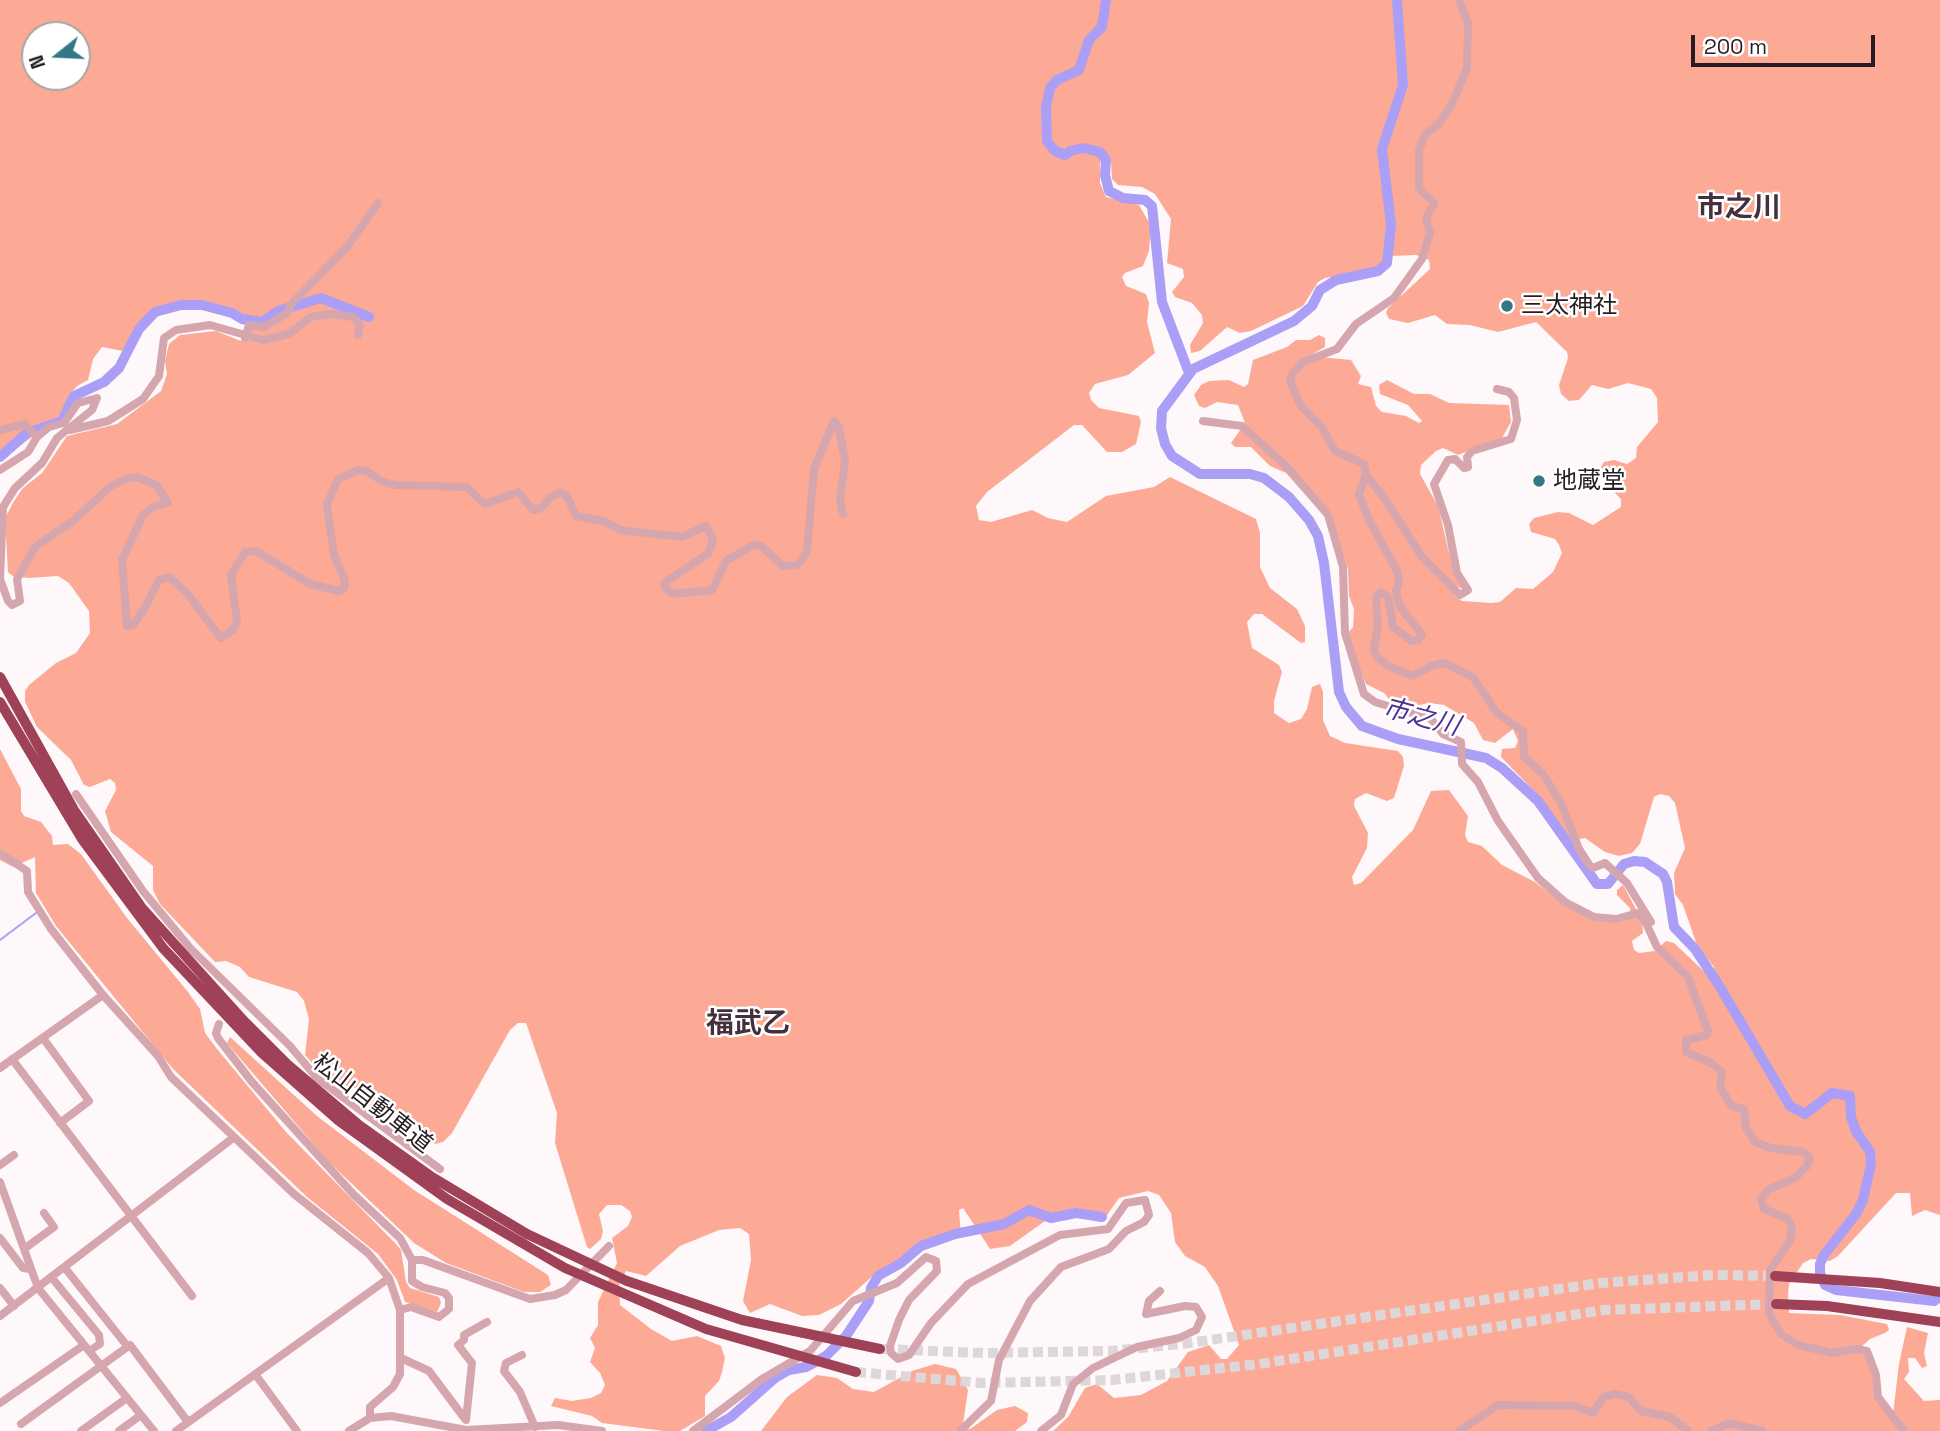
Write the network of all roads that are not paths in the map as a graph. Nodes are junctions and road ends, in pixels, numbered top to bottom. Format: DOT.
graph roads {
  1 [pos="1459,0"];
  2 [pos="378,203"];
  3 [pos="358,335"];
  4 [pos="245,338"];
  5 [pos="1497,389"];
  6 [pos="1203,421"];
  7 [pos="70,429"];
  8 [pos="0,430"];
  9 [pos="37,436"];
  10 [pos="0,470"];
  11 [pos="1366,475"];
  12 [pos="842,514"];
  13 [pos="0,677"];
  14 [pos="0,702"];
  15 [pos="76,794"];
  16 [pos="0,853"];
  17 [pos="1664,954"];
  18 [pos="103,995"];
  19 [pos="219,1024"];
  20 [pos="43,1038"];
  21 [pos="12,1059"];
  22 [pos="0,1067"];
  23 [pos="61,1123"];
  24 [pos="233,1138"];
  25 [pos="14,1155"];
  26 [pos="0,1165"];
  27 [pos="440,1168"];
  28 [pos="0,1182"];
  29 [pos="44,1213"];
  30 [pos="132,1217"];
  31 [pos="0,1238"];
  32 [pos="609,1246"];
  33 [pos="24,1249"];
  34 [pos="412,1259"];
  35 [pos="65,1268"];
  36 [pos="30,1269"];
  37 [pos="1779,1276"];
  38 [pos="52,1278"];
  39 [pos="389,1278"];
  40 [pos="0,1288"];
  41 [pos="38,1288"];
  42 [pos="1160,1291"];
  43 [pos="1940,1292"];
  44 [pos="192,1296"];
  45 [pos="1779,1304"];
  46 [pos="14,1306"];
  47 [pos="400,1310"];
  48 [pos="0,1317"];
  49 [pos="487,1322"];
  50 [pos="1940,1322"];
  51 [pos="128,1346"];
  52 [pos="87,1348"];
  53 [pos="875,1348"];
  54 [pos="522,1355"];
  55 [pos="401,1358"];
  56 [pos="102,1367"];
  57 [pos="852,1372"];
  58 [pos="255,1374"];
  59 [pos="127,1398"];
  60 [pos="0,1403"];
  61 [pos="141,1415"];
  62 [pos="370,1418"];
  63 [pos="466,1420"];
  64 [pos="188,1422"];
  65 [pos="24,1428"];
  66 [pos="537,1428"];
  67 [pos="471,1430"];
  68 [pos="81,1431"];
  69 [pos="119,1431"];
  70 [pos="154,1431"];
  71 [pos="176,1431"];
  72 [pos="297,1431"];
  73 [pos="349,1431"];
  74 [pos="602,1431"];
  75 [pos="693,1431"];
  76 [pos="960,1431"];
  77 [pos="1041,1431"];
  78 [pos="1459,1431"];
  79 [pos="1688,1431"];
  80 [pos="1711,1431"];
  81 [pos="1762,1431"];
  82 [pos="1904,1431"];
  1 -- 11 [label="street"];
  2 -- 4 [label="street"];
  3 -- 4 [label="street"];
  4 -- 7 [label="street"];
  5 -- 11 [label="street"];
  6 -- 17 [label="street"];
  7 -- 9 [label="street"];
  7 -- 12 [label="street"];
  8 -- 9 [label="street"];
  9 -- 10 [label="street"];
  11 -- 17 [label="street"];
  13 -- 53 [label="highway, 松山自動車道"];
  14 -- 57 [label="highway, 松山自動車道"];
  15 -- 27 [label="street"];
  16 -- 18 [label="street"];
  17 -- 82 [label="street"];
  18 -- 20 [label="street"];
  18 -- 24 [label="street"];
  19 -- 34 [label="street"];
  20 -- 21 [label="street"];
  20 -- 23 [label="street"];
  21 -- 22 [label="street"];
  21 -- 23 [label="street"];
  23 -- 30 [label="street"];
  24 -- 30 [label="street"];
  24 -- 39 [label="street"];
  25 -- 26 [label="street"];
  28 -- 33 [label="street"];
  29 -- 33 [label="street"];
  30 -- 35 [label="street"];
  30 -- 44 [label="street"];
  31 -- 36 [label="street"];
  32 -- 34 [label="street"];
  33 -- 36 [label="street"];
  34 -- 47 [label="street"];
  35 -- 38 [label="street"];
  35 -- 51 [label="street"];
  36 -- 41 [label="street"];
  37 -- 43 [label="highway"];
  38 -- 41 [label="street"];
  38 -- 52 [label="street"];
  39 -- 47 [label="street"];
  39 -- 58 [label="street"];
  40 -- 46 [label="street"];
  41 -- 46 [label="street"];
  41 -- 52 [label="street"];
  42 -- 77 [label="street"];
  45 -- 50 [label="highway"];
  46 -- 48 [label="street"];
  47 -- 55 [label="street"];
  49 -- 63 [label="street"];
  51 -- 56 [label="street"];
  51 -- 64 [label="street"];
  52 -- 56 [label="street"];
  52 -- 60 [label="street"];
  54 -- 66 [label="street"];
  55 -- 62 [label="street"];
  55 -- 63 [label="street"];
  56 -- 59 [label="street"];
  56 -- 65 [label="street"];
  58 -- 64 [label="street"];
  58 -- 72 [label="street"];
  59 -- 61 [label="street"];
  59 -- 68 [label="street"];
  61 -- 69 [label="street"];
  61 -- 70 [label="street"];
  62 -- 67 [label="street"];
  62 -- 73 [label="street"];
  63 -- 67 [label="street"];
  64 -- 71 [label="street"];
  66 -- 67 [label="street"];
  66 -- 74 [label="street"];
  75 -- 76 [label="street"];
  78 -- 79 [label="street"];
  80 -- 81 [label="street"];
}
